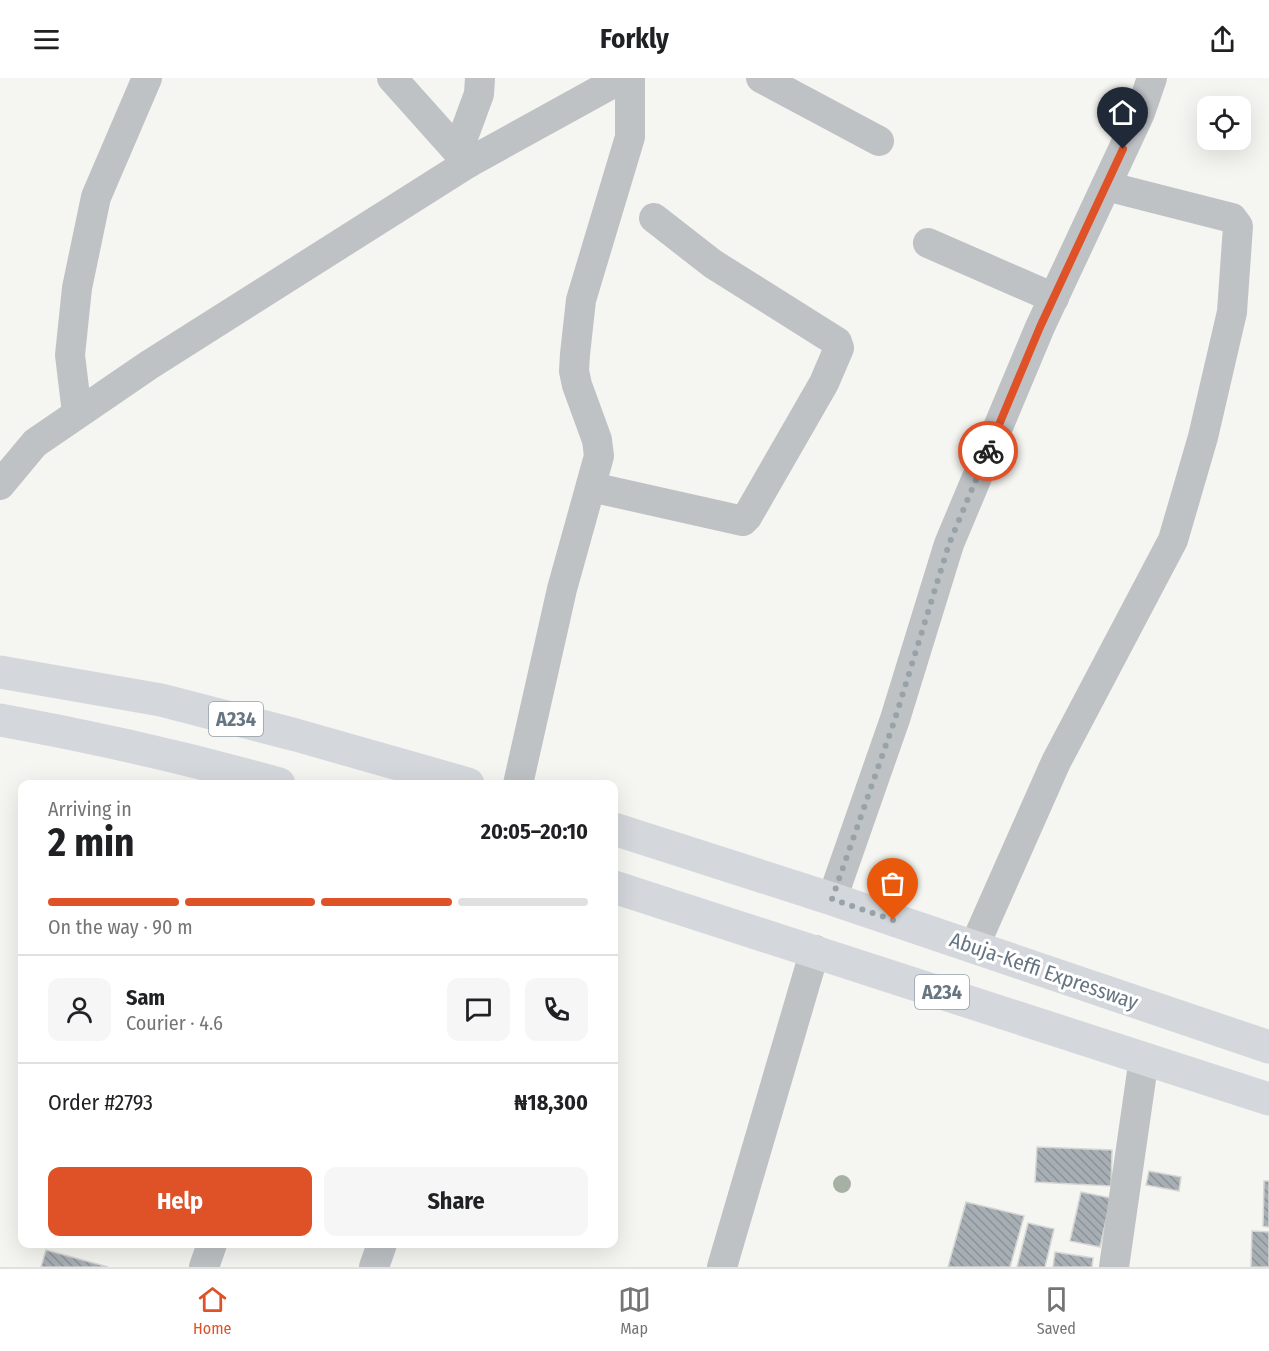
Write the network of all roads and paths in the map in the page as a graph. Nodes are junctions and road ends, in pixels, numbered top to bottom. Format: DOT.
graph roads {
  1 [pos="147,78"];
  2 [pos="392,78"];
  3 [pos="480,78"];
  4 [pos="622,78"];
  5 [pos="630,78"];
  6 [pos="761,78"];
  7 [pos="1152,78"];
  8 [pos="879,141"];
  9 [pos="463,157"];
  10 [pos="1106,186"];
  11 [pos="654,218"];
  12 [pos="928,243"];
  13 [pos="1054,298"];
  14 [pos="77,413"];
  15 [pos="0,485"];
  16 [pos="591,487"];
  17 [pos="0,672"];
  18 [pos="0,720"];
  19 [pos="265,780"];
  20 [pos="454,780"];
  21 [pos="519,780"];
  22 [pos="618,830"];
  23 [pos="618,888"];
  24 [pos="832,899"];
  25 [pos="974,947"];
  26 [pos="815,950"];
  27 [pos="1269,1047"];
  28 [pos="1144,1058"];
  29 [pos="1269,1099"];
  30 [pos="211,1248"];
  31 [pos="381,1248"];
  32 [pos="204,1267"];
  33 [pos="374,1267"];
  34 [pos="722,1267"];
  35 [pos="1114,1267"];
  1 -- 14 [label="street"];
  2 -- 9 [label="street"];
  3 -- 9 [label="street"];
  4 -- 9 [label="street"];
  5 -- 16 [label="street"];
  6 -- 8 [label="street"];
  7 -- 10 [label="street"];
  9 -- 14 [label="street"];
  10 -- 13 [label="street"];
  10 -- 25 [label="street"];
  11 -- 16 [label="street"];
  12 -- 13 [label="street"];
  13 -- 24 [label="street"];
  14 -- 15 [label="street"];
  16 -- 21 [label="street"];
  17 -- 20 [label="highway, A234"];
  18 -- 19 [label="highway, A234"];
  22 -- 24 [label="highway, Abuja-Keffi Expressway / A234"];
  23 -- 26 [label="highway, A234"];
  24 -- 25 [label="highway, Abuja-Keffi Expressway / A234"];
  25 -- 27 [label="highway, Abuja-Keffi Expressway / A234"];
  26 -- 28 [label="highway, A234"];
  26 -- 34 [label="street"];
  28 -- 29 [label="highway, A234"];
  28 -- 35 [label="street"];
  30 -- 32 [label="street"];
  31 -- 33 [label="street"];
}
